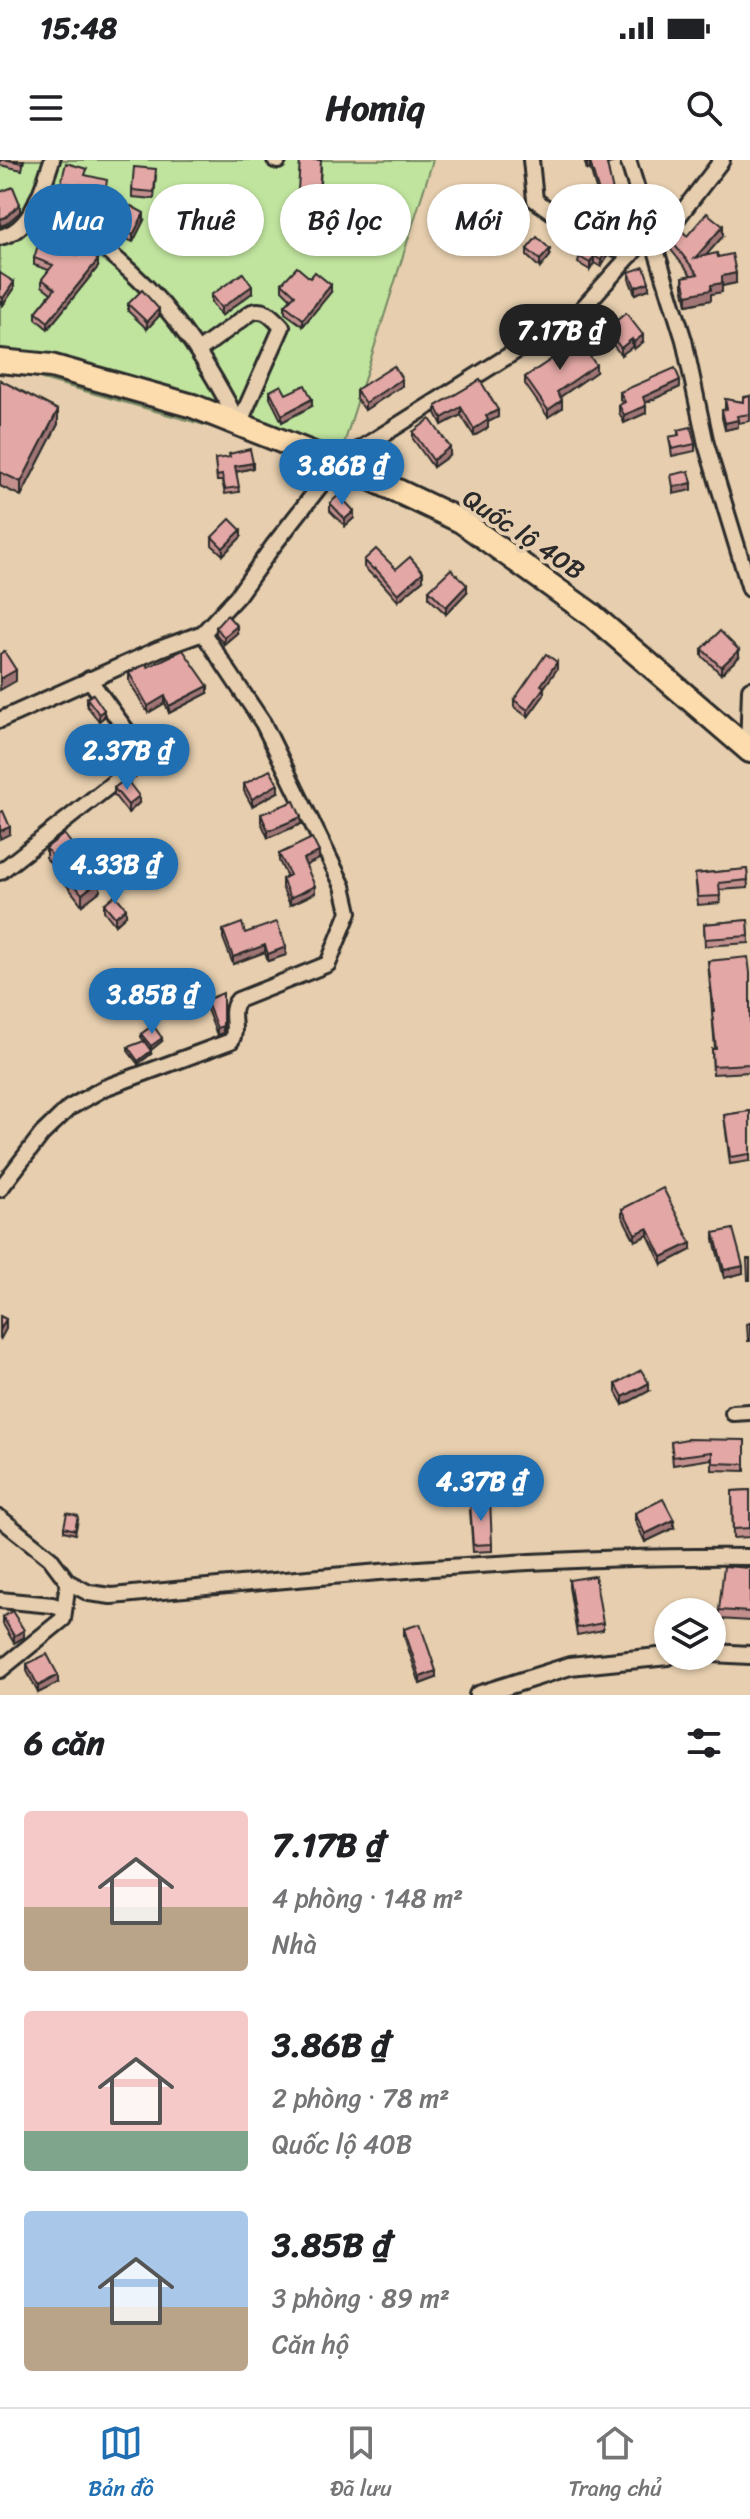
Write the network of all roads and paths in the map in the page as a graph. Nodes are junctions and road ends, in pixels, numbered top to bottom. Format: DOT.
graph roads {
  1 [pos="52,160"];
  2 [pos="531,160"];
  3 [pos="628,160"];
  4 [pos="722,160"];
  5 [pos="43,184"];
  6 [pos="636,184"];
  7 [pos="685,202"];
  8 [pos="546,208"];
  9 [pos="24,221"];
  10 [pos="0,237"];
  11 [pos="113,256"];
  12 [pos="630,256"];
  13 [pos="659,256"];
  14 [pos="198,351"];
  15 [pos="0,361"];
  16 [pos="239,424"];
  17 [pos="338,463"];
  18 [pos="750,589"];
  19 [pos="203,633"];
  20 [pos="89,679"];
  21 [pos="750,689"];
  22 [pos="0,720"];
  23 [pos="749,750"];
  24 [pos="0,872"];
  25 [pos="0,1189"];
  26 [pos="750,1412"];
  27 [pos="733,1413"];
  28 [pos="0,1518"];
  29 [pos="750,1557"];
  30 [pos="68,1582"];
  31 [pos="0,1600"];
  32 [pos="64,1609"];
  33 [pos="726,1654"];
  34 [pos="750,1655"];
  35 [pos="654,1657"];
  36 [pos="0,1670"];
  37 [pos="478,1695"];
  1 -- 5 [label="street"];
  2 -- 8 [label="street"];
  3 -- 6 [label="street"];
  4 -- 7 [label="street"];
  9 -- 10 [label="street"];
  11 -- 14 [label="street"];
  12 -- 17 [label="street"];
  13 -- 18 [label="street"];
  14 -- 16 [label="street"];
  14 -- 16 [label="street"];
  15 -- 16 [label="highway, Quốc lộ 40B"];
  16 -- 17 [label="highway, Quốc lộ 40B"];
  17 -- 19 [label="street"];
  17 -- 23 [label="highway, Quốc lộ 40B"];
  19 -- 20 [label="street"];
  19 -- 25 [label="street"];
  20 -- 22 [label="street"];
  20 -- 24 [label="street"];
  21 -- 23 [label="street"];
  26 -- 27 [label="street"];
  28 -- 30 [label="street"];
  29 -- 30 [label="street"];
  30 -- 32 [label="street"];
  31 -- 32 [label="street"];
  32 -- 36 [label="street"];
  33 -- 34 [label="street"];
  35 -- 37 [label="street"];
}
